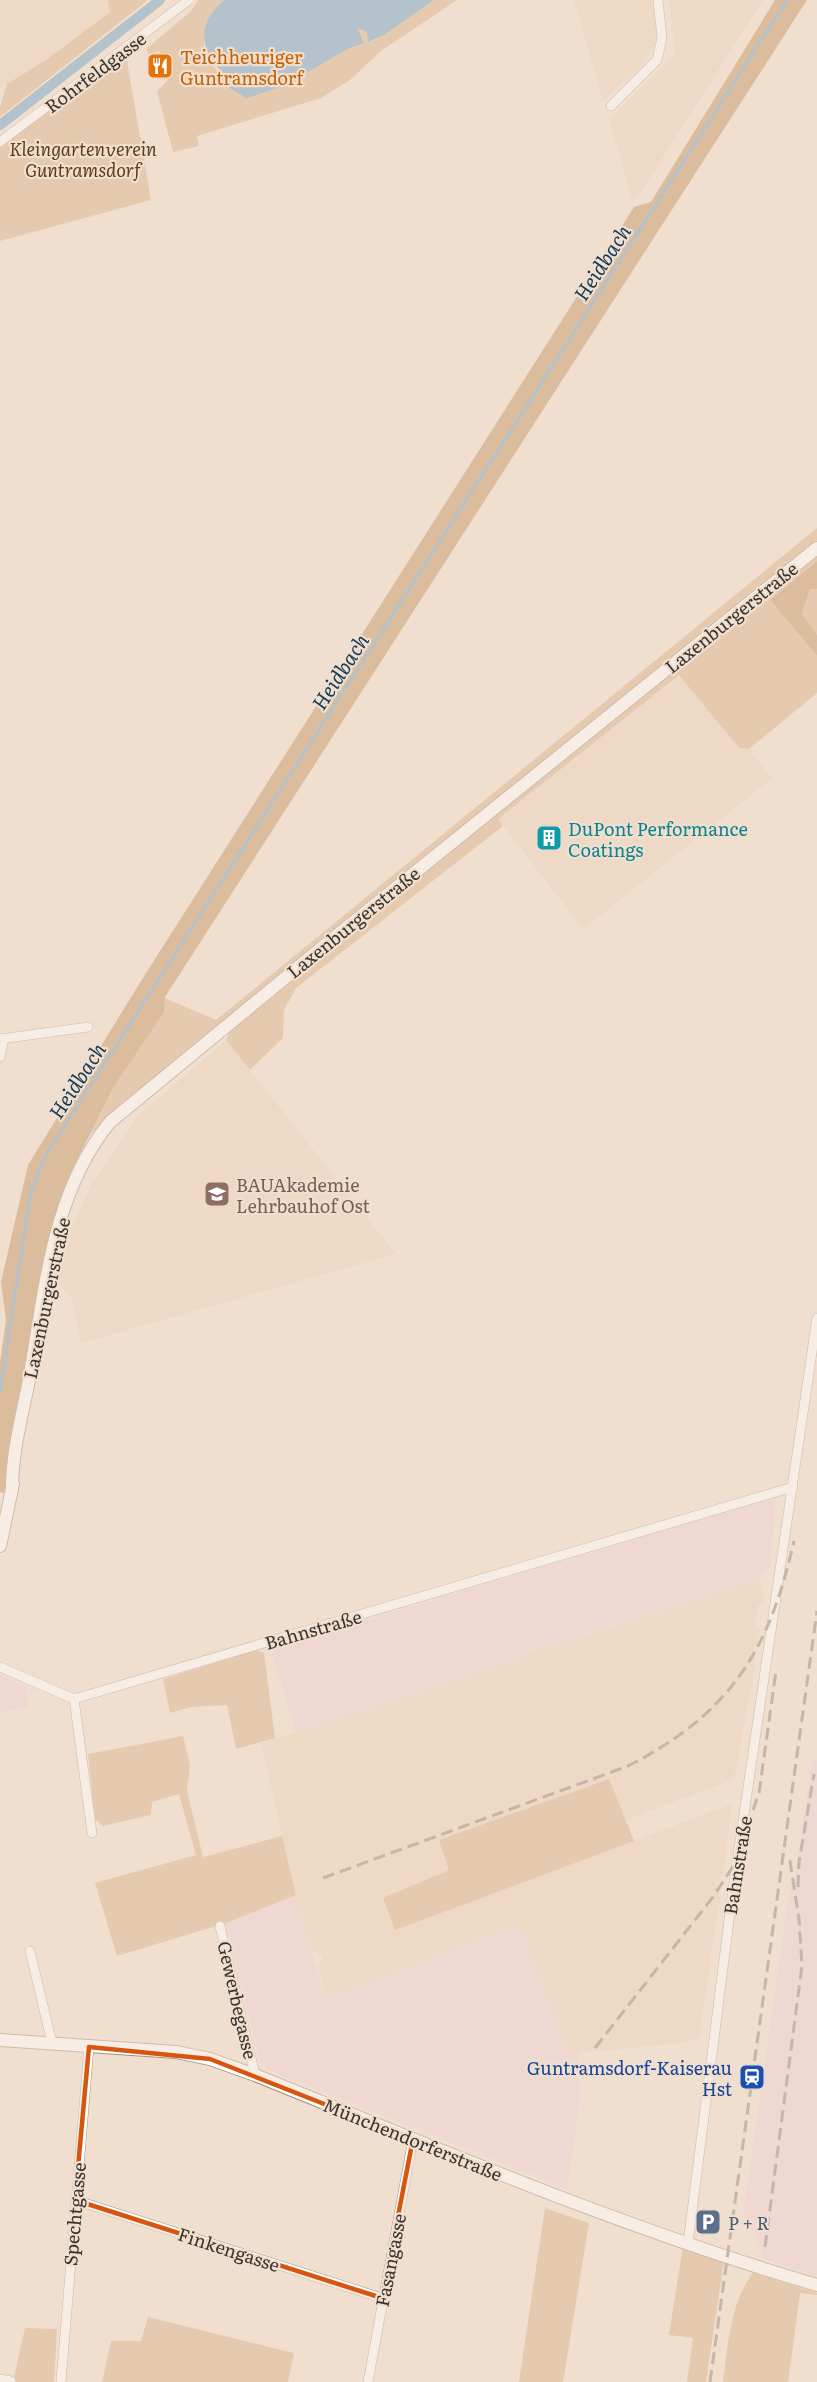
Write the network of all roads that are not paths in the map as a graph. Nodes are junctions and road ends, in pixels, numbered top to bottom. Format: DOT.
graph roads {
  1 [pos="189,0"];
  2 [pos="658,0"];
  3 [pos="611,106"];
  4 [pos="0,142"];
  5 [pos="817,548"];
  6 [pos="88,1027"];
  7 [pos="2,1039"];
  8 [pos="0,1057"];
  9 [pos="817,1318"];
  10 [pos="793,1487"];
  11 [pos="0,1546"];
  12 [pos="0,1667"];
  13 [pos="74,1699"];
  14 [pos="92,1833"];
  15 [pos="220,1926"];
  16 [pos="30,1952"];
  17 [pos="0,2040"];
  18 [pos="52,2043"];
  19 [pos="89,2047"];
  20 [pos="255,2075"];
  21 [pos="413,2139"];
  22 [pos="75,2200"];
  23 [pos="688,2242"];
  24 [pos="817,2285"];
  25 [pos="382,2298"];
  26 [pos="0,2379"];
  27 [pos="11,2381"];
  28 [pos="61,2381"];
  29 [pos="368,2382"];
  1 -- 4 [label="street, Rohrfeldgasse"];
  2 -- 3 [label="street"];
  5 -- 11 [label="street, Laxenburgerstraße"];
  6 -- 7 [label="street"];
  7 -- 8 [label="street"];
  9 -- 10 [label="street, Bahnstraße"];
  10 -- 13 [label="street, Bahnstraße"];
  10 -- 23 [label="street, Bahnstraße"];
  12 -- 13 [label="street"];
  13 -- 14 [label="street"];
  15 -- 20 [label="street, Gewerbegasse"];
  16 -- 18 [label="street"];
  17 -- 18 [label="street, Münchendorferstraße"];
  18 -- 19 [label="street, Münchendorferstraße"];
  19 -- 20 [label="street, Münchendorferstraße"];
  19 -- 22 [label="street, Spechtgasse"];
  20 -- 21 [label="street, Münchendorferstraße"];
  21 -- 23 [label="street, Münchendorferstraße"];
  21 -- 25 [label="street, Fasangasse"];
  22 -- 25 [label="street, Finkengasse"];
  22 -- 28 [label="street, Spechtgasse"];
  23 -- 24 [label="street, Münchendorferstraße"];
  25 -- 29 [label="street, Fasangasse"];
  26 -- 27 [label="street"];
}
